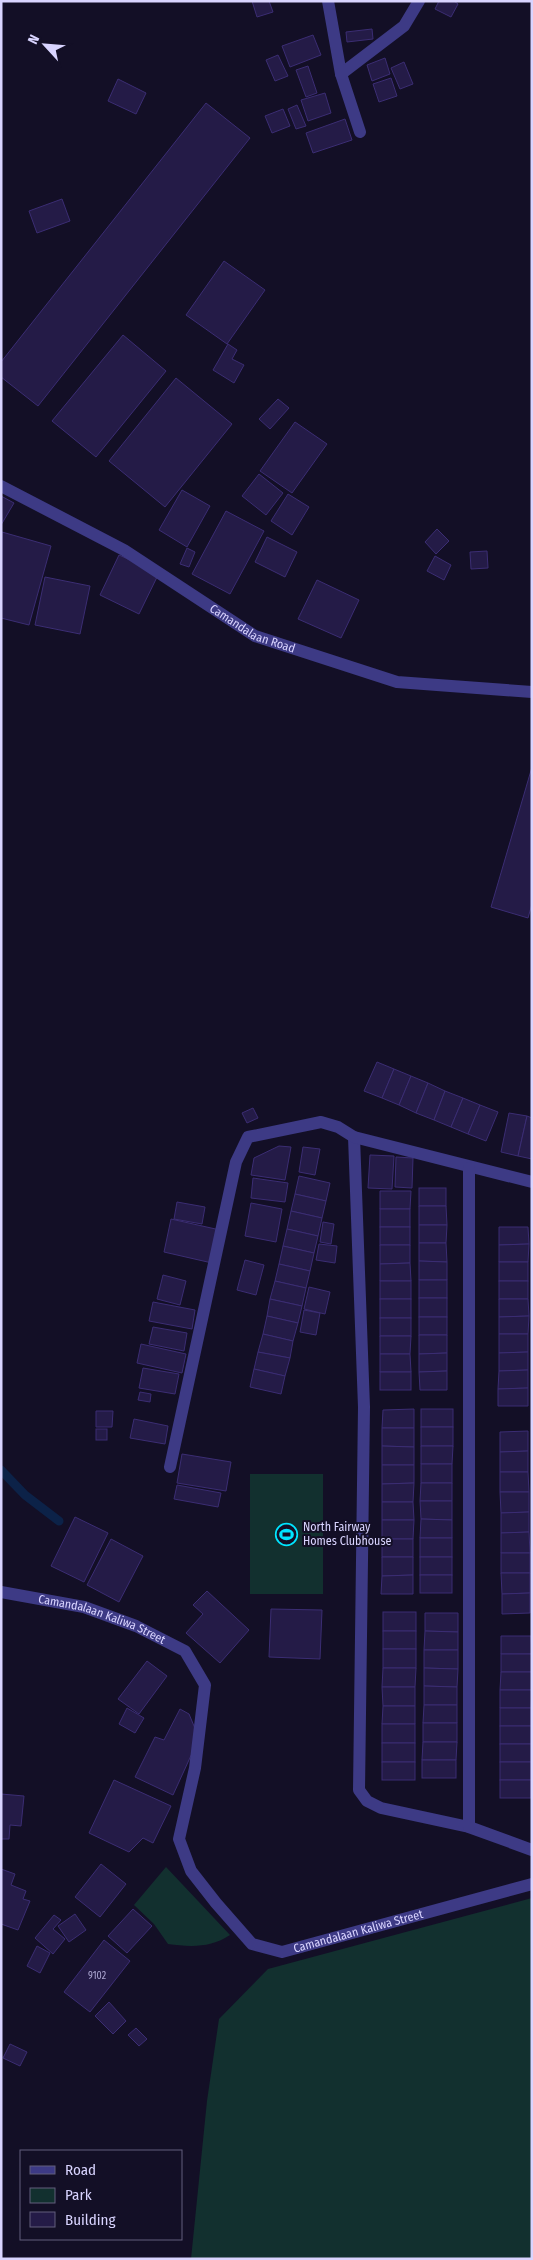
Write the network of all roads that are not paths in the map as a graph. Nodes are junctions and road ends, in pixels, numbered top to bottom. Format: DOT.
graph roads {
  1 [pos="328,1"];
  2 [pos="419,1"];
  3 [pos="341,74"];
  4 [pos="360,132"];
  5 [pos="1,486"];
  6 [pos="532,692"];
  7 [pos="354,1137"];
  8 [pos="470,1168"];
  9 [pos="532,1182"];
  10 [pos="170,1467"];
  11 [pos="1,1592"];
  12 [pos="469,1827"];
  13 [pos="532,1850"];
  14 [pos="532,1884"];
  1 -- 3 [label="street"];
  2 -- 3 [label="street"];
  3 -- 4 [label="street"];
  5 -- 6 [label="street, Camandalaan Road"];
  7 -- 8 [label="street"];
  7 -- 10 [label="street"];
  7 -- 12 [label="street"];
  8 -- 9 [label="street"];
  8 -- 12 [label="street"];
  11 -- 14 [label="street, Camandalaan Kaliwa Street"];
  12 -- 13 [label="street"];
}
